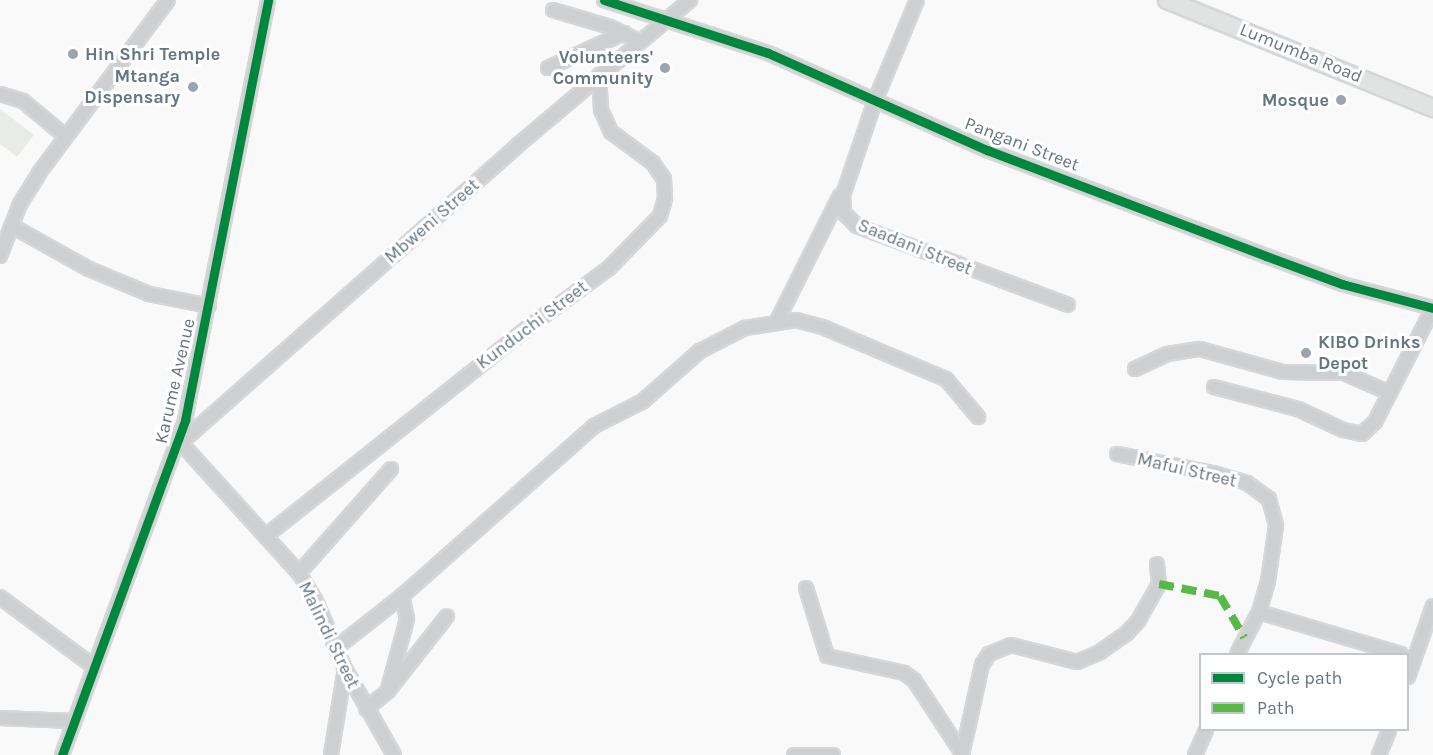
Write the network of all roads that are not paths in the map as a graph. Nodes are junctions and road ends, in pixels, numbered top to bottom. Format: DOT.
graph roads {
  1 [pos="168,0"];
  2 [pos="268,0"];
  3 [pos="604,0"];
  4 [pos="690,0"];
  5 [pos="917,0"];
  6 [pos="1167,0"];
  7 [pos="553,10"];
  8 [pos="666,20"];
  9 [pos="624,33"];
  10 [pos="639,41"];
  11 [pos="548,69"];
  12 [pos="599,75"];
  13 [pos="0,94"];
  14 [pos="875,100"];
  15 [pos="1433,108"];
  16 [pos="65,136"];
  17 [pos="848,180"];
  18 [pos="12,226"];
  19 [pos="0,256"];
  20 [pos="1068,304"];
  21 [pos="209,306"];
  22 [pos="1433,308"];
  23 [pos="777,321"];
  24 [pos="1135,369"];
  25 [pos="1214,387"];
  26 [pos="1390,393"];
  27 [pos="978,417"];
  28 [pos="179,445"];
  29 [pos="1117,454"];
  30 [pos="391,469"];
  31 [pos="267,535"];
  32 [pos="1157,564"];
  33 [pos="299,573"];
  34 [pos="806,588"];
  35 [pos="402,596"];
  36 [pos="0,597"];
  37 [pos="1433,606"];
  38 [pos="1259,612"];
  39 [pos="447,616"];
  40 [pos="336,648"];
  41 [pos="1238,653"];
  42 [pos="1398,653"];
  43 [pos="1411,656"];
  44 [pos="93,666"];
  45 [pos="345,669"];
  46 [pos="388,691"];
  47 [pos="366,709"];
  48 [pos="0,718"];
  49 [pos="73,721"];
  50 [pos="1205,731"];
  51 [pos="1388,731"];
  52 [pos="332,753"];
  53 [pos="962,754"];
  54 [pos="1382,754"];
  55 [pos="62,755"];
  56 [pos="394,755"];
  57 [pos="794,755"];
  58 [pos="833,755"];
  59 [pos="1196,755"];
  1 -- 16 [label="street"];
  2 -- 21 [label="street, Karume Avenue"];
  3 -- 8 [label="street, Pangani Street"];
  4 -- 8 [label="street, Mbweni Street"];
  5 -- 14 [label="street, Saadani Street"];
  6 -- 15 [label="main road, Lumumba Road"];
  7 -- 9 [label="street"];
  8 -- 10 [label="street, Mbweni Street"];
  8 -- 14 [label="street, Pangani Street"];
  9 -- 10 [label="street"];
  9 -- 11 [label="street"];
  10 -- 12 [label="street, Mbweni Street"];
  12 -- 28 [label="street, Mbweni Street"];
  12 -- 31 [label="street, Kunduchi Street"];
  13 -- 16 [label="street"];
  14 -- 17 [label="street, Saadani Street"];
  14 -- 22 [label="street, Pangani Street"];
  16 -- 18 [label="street"];
  17 -- 20 [label="street, Saadani Street"];
  17 -- 23 [label="street"];
  18 -- 19 [label="street"];
  18 -- 21 [label="street"];
  21 -- 28 [label="street, Karume Avenue"];
  22 -- 26 [label="street"];
  23 -- 27 [label="street"];
  23 -- 35 [label="street"];
  24 -- 26 [label="street"];
  25 -- 26 [label="street"];
  28 -- 31 [label="street, Malindi Street"];
  28 -- 44 [label="street, Karume Avenue"];
  29 -- 38 [label="street, Mafui Street"];
  30 -- 33 [label="street"];
  31 -- 33 [label="street, Malindi Street"];
  32 -- 53 [label="street"];
  33 -- 40 [label="street, Malindi Street"];
  34 -- 53 [label="street"];
  35 -- 40 [label="street"];
  35 -- 46 [label="street"];
  36 -- 44 [label="street"];
  37 -- 43 [label="street"];
  38 -- 41 [label="street, Mafui Street"];
  38 -- 42 [label="street"];
  39 -- 46 [label="street"];
  40 -- 45 [label="street, Malindi Street"];
  44 -- 49 [label="street, Karume Avenue"];
  45 -- 47 [label="street, Malindi Street"];
  45 -- 52 [label="street"];
  46 -- 47 [label="street"];
  47 -- 56 [label="street, Malindi Street"];
  48 -- 49 [label="street"];
  49 -- 55 [label="street, Karume Avenue"];
  50 -- 59 [label="street"];
  51 -- 54 [label="street"];
  57 -- 58 [label="street"];
}
